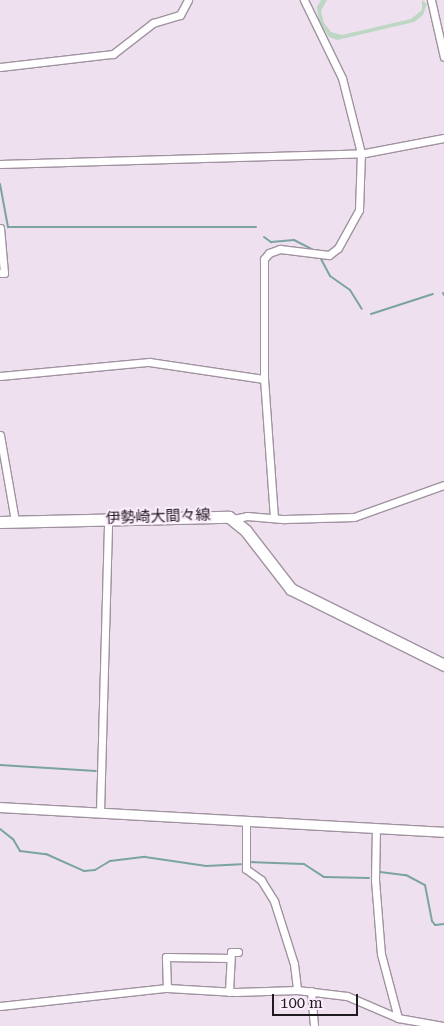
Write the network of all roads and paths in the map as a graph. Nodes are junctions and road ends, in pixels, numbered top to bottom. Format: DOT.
graph roads {
  1 [pos="188,0"];
  2 [pos="304,0"];
  3 [pos="431,0"];
  4 [pos="444,57"];
  5 [pos="0,67"];
  6 [pos="444,138"];
  7 [pos="360,153"];
  8 [pos="0,164"];
  9 [pos="0,228"];
  10 [pos="0,273"];
  11 [pos="0,376"];
  12 [pos="264,379"];
  13 [pos="0,436"];
  14 [pos="444,485"];
  15 [pos="274,518"];
  16 [pos="108,519"];
  17 [pos="233,519"];
  18 [pos="15,521"];
  19 [pos="0,522"];
  20 [pos="444,665"];
  21 [pos="0,807"];
  22 [pos="100,812"];
  23 [pos="246,821"];
  24 [pos="376,828"];
  25 [pos="444,832"];
  26 [pos="238,952"];
  27 [pos="230,958"];
  28 [pos="167,988"];
  29 [pos="297,990"];
  30 [pos="310,991"];
  31 [pos="229,992"];
  32 [pos="0,1006"];
  33 [pos="398,1018"];
  34 [pos="314,1026"];
  35 [pos="444,1026"];
  1 -- 5 [label="street"];
  2 -- 7 [label="street"];
  3 -- 4 [label="street"];
  6 -- 7 [label="street"];
  7 -- 8 [label="street"];
  7 -- 12 [label="street"];
  9 -- 10 [label="street"];
  11 -- 12 [label="street"];
  12 -- 15 [label="street"];
  13 -- 18 [label="street"];
  14 -- 15 [label="street"];
  15 -- 17 [label="street"];
  16 -- 17 [label="main road, 伊勢崎大間々線"];
  16 -- 18 [label="main road, 伊勢崎大間々線"];
  16 -- 22 [label="street"];
  17 -- 20 [label="main road"];
  18 -- 19 [label="main road, 伊勢崎大間々線"];
  21 -- 22 [label="street"];
  22 -- 23 [label="street"];
  23 -- 24 [label="street"];
  23 -- 29 [label="street"];
  24 -- 25 [label="street"];
  24 -- 33 [label="street"];
  26 -- 27 [label="street"];
  27 -- 28 [label="street"];
  27 -- 31 [label="street"];
  28 -- 31 [label="street"];
  28 -- 32 [label="street"];
  29 -- 30 [label="street"];
  29 -- 31 [label="street"];
  30 -- 33 [label="street"];
  30 -- 34 [label="street"];
  33 -- 35 [label="street"];
}
